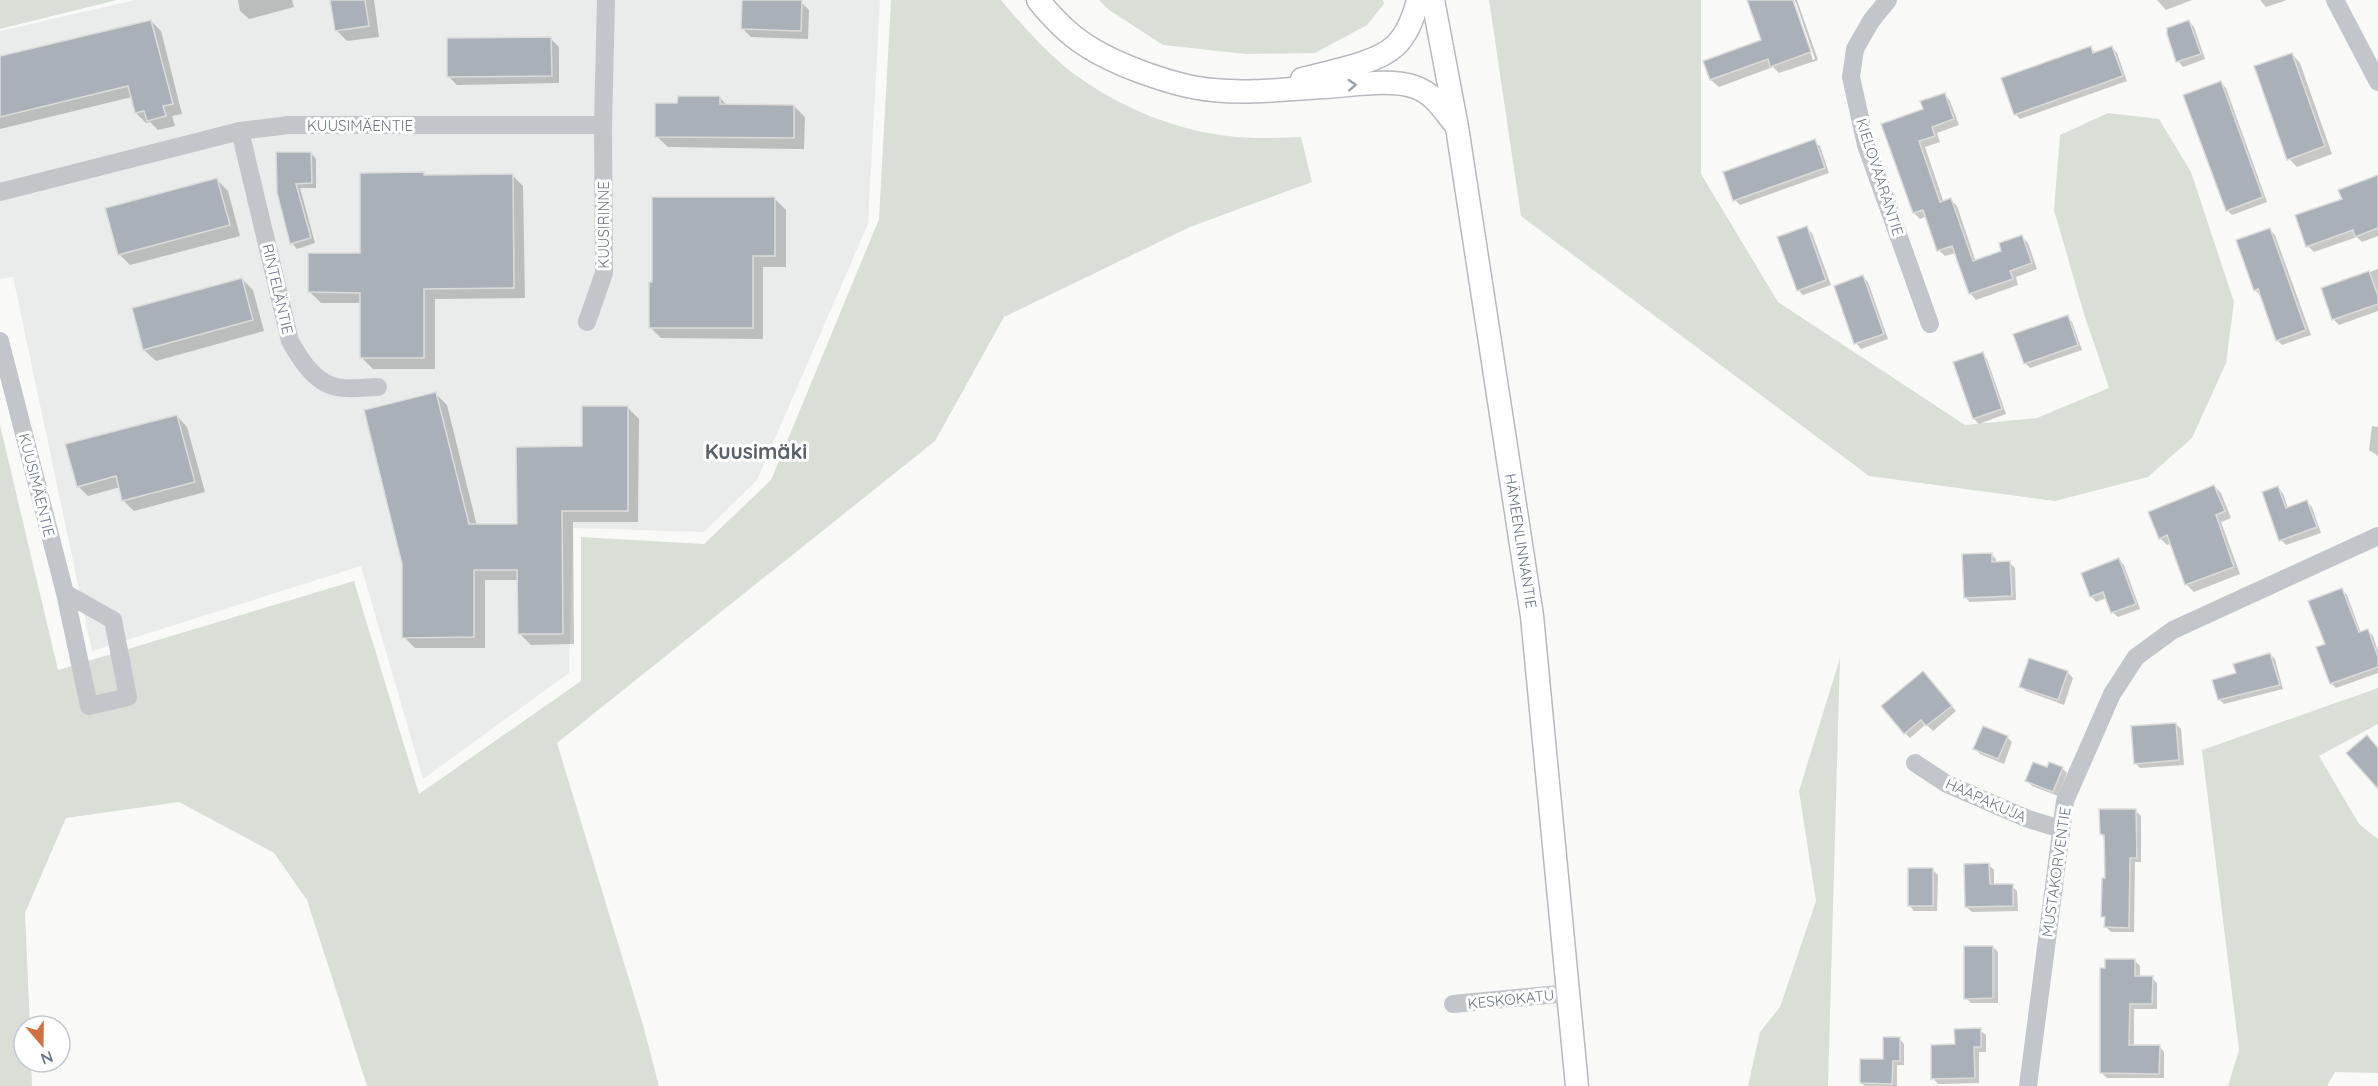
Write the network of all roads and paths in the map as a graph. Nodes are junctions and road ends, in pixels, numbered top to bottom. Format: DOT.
graph roads {
  1 [pos="606,0"];
  2 [pos="1038,0"];
  3 [pos="1418,0"];
  4 [pos="1433,0"];
  5 [pos="1888,0"];
  6 [pos="2335,0"];
  7 [pos="2378,82"];
  8 [pos="1252,91"];
  9 [pos="603,125"];
  10 [pos="1457,127"];
  11 [pos="240,131"];
  12 [pos="0,192"];
  13 [pos="587,322"];
  14 [pos="1930,324"];
  15 [pos="0,341"];
  16 [pos="378,387"];
  17 [pos="2378,536"];
  18 [pos="65,594"];
  19 [pos="1915,763"];
  20 [pos="2061,829"];
  21 [pos="1568,993"];
  22 [pos="1453,1004"];
  23 [pos="1576,1086"];
  24 [pos="2028,1086"];
  1 -- 9 [label="street"];
  2 -- 8 [label="main road"];
  3 -- 8 [label="main road"];
  4 -- 10 [label="main road, HÄMEENLINNANTIE"];
  5 -- 14 [label="street, KIELOVAARANTIE"];
  6 -- 7 [label="street"];
  8 -- 10 [label="main road, one-way"];
  9 -- 11 [label="street, KUUSIMÄENTIE"];
  9 -- 13 [label="street, KUUSIRINNE"];
  10 -- 21 [label="main road, HÄMEENLINNANTIE"];
  11 -- 12 [label="street, KUUSIMÄENTIE"];
  11 -- 16 [label="street, RINTELÄNTIE"];
  15 -- 18 [label="street, KUUSIMÄENTIE"];
  17 -- 20 [label="street, MUSTAKORVENTIE"];
  18 -- 18 [label="street, KUUSIMÄENTIE"];
  19 -- 20 [label="street, HAAPAKUJA"];
  20 -- 24 [label="street, MUSTAKORVENTIE"];
  21 -- 22 [label="street, KESKOKATU"];
  21 -- 23 [label="main road, HÄMEENLINNANTIE"];
}
